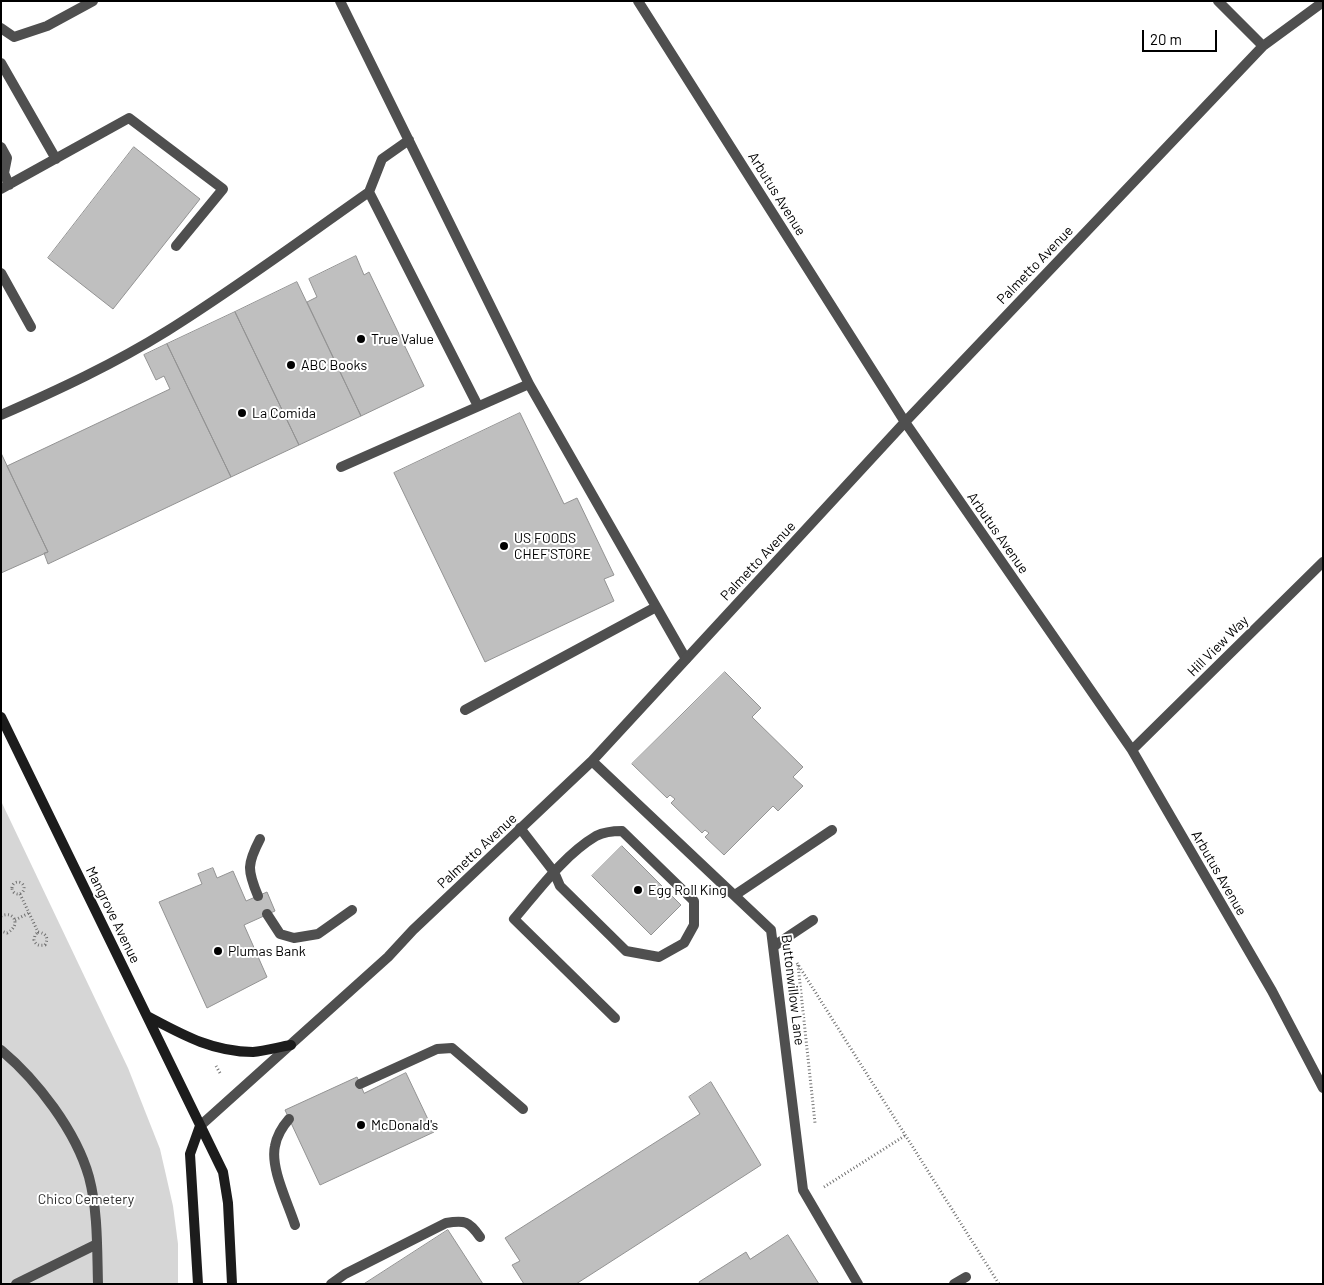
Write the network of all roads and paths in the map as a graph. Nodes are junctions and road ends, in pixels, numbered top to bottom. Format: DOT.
graph roads {
  1 [pos="93,1"];
  2 [pos="340,1"];
  3 [pos="638,1"];
  4 [pos="1218,1"];
  5 [pos="1323,2"];
  6 [pos="1,28"];
  7 [pos="1263,46"];
  8 [pos="1,64"];
  9 [pos="409,140"];
  10 [pos="1,147"];
  11 [pos="56,160"];
  12 [pos="3,172"];
  13 [pos="5,187"];
  14 [pos="369,192"];
  15 [pos="176,246"];
  16 [pos="1,273"];
  17 [pos="31,327"];
  18 [pos="529,384"];
  19 [pos="478,406"];
  20 [pos="1,415"];
  21 [pos="905,422"];
  22 [pos="341,467"];
  23 [pos="1323,562"];
  24 [pos="656,607"];
  25 [pos="686,659"];
  26 [pos="465,710"];
  27 [pos="1,717"];
  28 [pos="1132,750"];
  29 [pos="592,762"];
  30 [pos="520,828"];
  31 [pos="832,830"];
  32 [pos="260,839"];
  33 [pos="554,872"];
  34 [pos="20,894"];
  35 [pos="735,895"];
  36 [pos="258,896"];
  37 [pos="352,910"];
  38 [pos="29,913"];
  39 [pos="267,914"];
  40 [pos="1,916"];
  41 [pos="15,920"];
  42 [pos="813,920"];
  43 [pos="1,931"];
  44 [pos="38,932"];
  45 [pos="774,946"];
  46 [pos="147,1016"];
  47 [pos="615,1018"];
  48 [pos="291,1044"];
  49 [pos="1,1050"];
  50 [pos="360,1084"];
  51 [pos="1323,1088"];
  52 [pos="523,1109"];
  53 [pos="289,1118"];
  54 [pos="200,1126"];
  55 [pos="815,1126"];
  56 [pos="906,1135"];
  57 [pos="822,1181"];
  58 [pos="824,1188"];
  59 [pos="825,1194"];
  60 [pos="295,1225"];
  61 [pos="480,1237"];
  62 [pos="97,1244"];
  63 [pos="966,1276"];
  64 [pos="16,1284"];
  65 [pos="98,1284"];
  66 [pos="198,1284"];
  67 [pos="232,1284"];
  68 [pos="331,1284"];
  69 [pos="858,1284"];
  70 [pos="954,1284"];
  71 [pos="1000,1284"];
  1 -- 6 [label="street"];
  2 -- 9 [label="street"];
  3 -- 21 [label="street, Arbutus Avenue"];
  4 -- 7 [label="street"];
  5 -- 7 [label="street, Palmetto Avenue"];
  7 -- 21 [label="street, Palmetto Avenue"];
  8 -- 11 [label="street"];
  9 -- 14 [label="street"];
  9 -- 18 [label="street"];
  10 -- 12 [label="street"];
  11 -- 13 [label="street"];
  11 -- 15 [label="street"];
  12 -- 13 [label="street"];
  14 -- 19 [label="street"];
  14 -- 20 [label="street"];
  16 -- 17 [label="street"];
  18 -- 19 [label="street"];
  18 -- 24 [label="street"];
  19 -- 22 [label="street"];
  21 -- 25 [label="street, Palmetto Avenue"];
  21 -- 28 [label="street, Arbutus Avenue"];
  23 -- 28 [label="street, Hill View Way"];
  24 -- 25 [label="street"];
  24 -- 26 [label="street"];
  25 -- 29 [label="street, Palmetto Avenue"];
  27 -- 46 [label="street, Mangrove Avenue"];
  28 -- 51 [label="street, Arbutus Avenue"];
  29 -- 30 [label="street, Palmetto Avenue"];
  29 -- 35 [label="street, Buttonwillow Lane"];
  30 -- 33 [label="street"];
  30 -- 48 [label="street, Palmetto Avenue"];
  31 -- 35 [label="street"];
  32 -- 36 [label="street"];
  33 -- 33 [label="street"];
  33 -- 47 [label="street"];
  34 -- 38 [label="path"];
  35 -- 45 [label="street, Buttonwillow Lane"];
  37 -- 39 [label="street"];
  38 -- 41 [label="path"];
  38 -- 44 [label="path"];
  40 -- 41 [label="path"];
  41 -- 43 [label="path"];
  42 -- 45 [label="street"];
  44 -- 44 [label="path"];
  45 -- 69 [label="street, Buttonwillow Lane"];
  46 -- 48 [label="street"];
  46 -- 54 [label="street, Mangrove Avenue"];
  48 -- 54 [label="street, Palmetto Avenue"];
  49 -- 62 [label="street"];
  50 -- 52 [label="street"];
  53 -- 60 [label="street"];
  54 -- 66 [label="street"];
  54 -- 67 [label="street, Mangrove Avenue"];
  55 -- 56 [label="path"];
  56 -- 58 [label="path"];
  56 -- 71 [label="path"];
  57 -- 58 [label="path"];
  58 -- 59 [label="path"];
  61 -- 68 [label="street"];
  62 -- 64 [label="street"];
  62 -- 65 [label="street"];
  63 -- 70 [label="street"];
}
